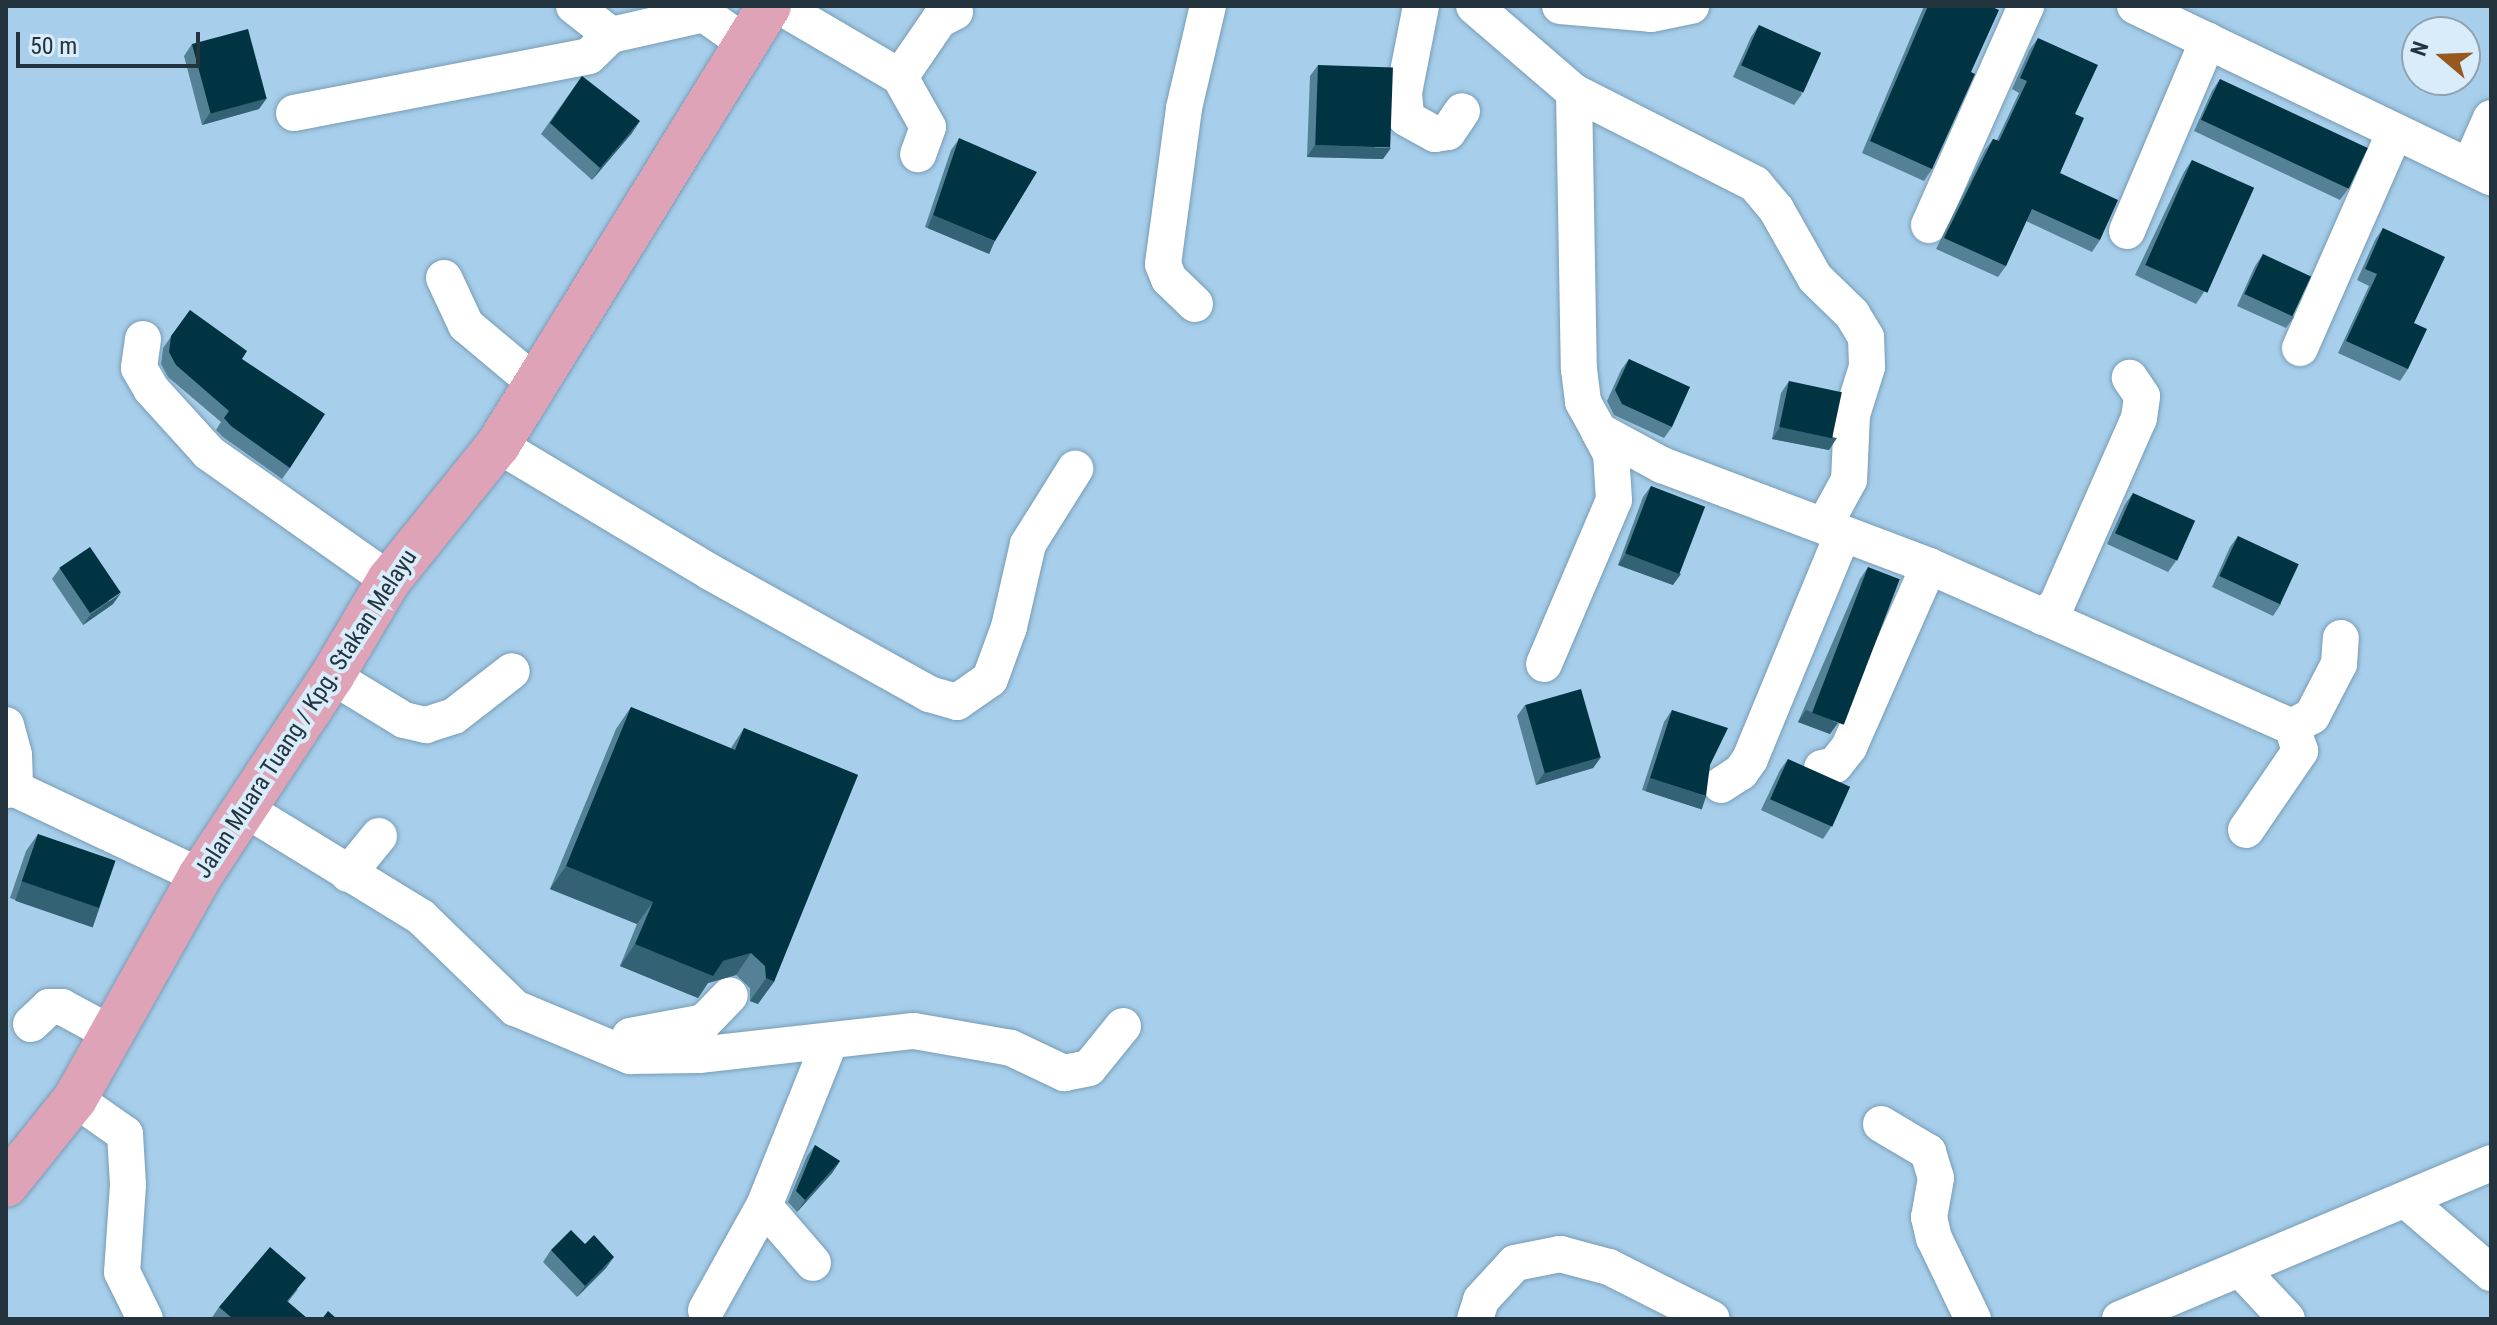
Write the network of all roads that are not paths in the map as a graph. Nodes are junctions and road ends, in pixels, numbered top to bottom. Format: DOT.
graph roads {
  1 [pos="574,6"];
  2 [pos="769,6"];
  3 [pos="779,6"];
  4 [pos="1208,6"];
  5 [pos="1421,6"];
  6 [pos="1474,6"];
  7 [pos="1560,6"];
  8 [pos="1691,6"];
  9 [pos="2026,6"];
  10 [pos="2135,6"];
  11 [pos="700,10"];
  12 [pos="955,12"];
  13 [pos="611,35"];
  14 [pos="2208,40"];
  15 [pos="745,43"];
  16 [pos="900,77"];
  17 [pos="1574,92"];
  18 [pos="1462,111"];
  19 [pos="294,113"];
  20 [pos="2491,118"];
  21 [pos="2394,134"];
  22 [pos="918,154"];
  23 [pos="2481,171"];
  24 [pos="1929,225"];
  25 [pos="2127,231"];
  26 [pos="444,278"];
  27 [pos="1195,304"];
  28 [pos="143,339"];
  29 [pos="2300,348"];
  30 [pos="2130,378"];
  31 [pos="535,383"];
  32 [pos="1599,431"];
  33 [pos="498,445"];
  34 [pos="1075,469"];
  35 [pos="1834,529"];
  36 [pos="1929,566"];
  37 [pos="389,580"];
  38 [pos="2043,617"];
  39 [pos="2341,638"];
  40 [pos="1544,664"];
  41 [pos="512,671"];
  42 [pos="332,676"];
  43 [pos="6,725"];
  44 [pos="2292,727"];
  45 [pos="1822,768"];
  46 [pos="1721,785"];
  47 [pos="10,790"];
  48 [pos="245,809"];
  49 [pos="2246,830"];
  50 [pos="379,836"];
  51 [pos="348,874"];
  52 [pos="200,876"];
  53 [pos="730,995"];
  54 [pos="31,1024"];
  55 [pos="1123,1026"];
  56 [pos="110,1033"];
  57 [pos="572,1036"];
  58 [pos="830,1041"];
  59 [pos="75,1099"];
  60 [pos="1881,1124"];
  61 [pos="13,1162"];
  62 [pos="2491,1163"];
  63 [pos="2406,1200"];
  64 [pos="764,1206"];
  65 [pos="813,1263"];
  66 [pos="2241,1270"];
  67 [pos="2491,1273"];
  68 [pos="706,1310"];
  69 [pos="145,1319"];
  70 [pos="1475,1319"];
  71 [pos="1712,1319"];
  72 [pos="1973,1319"];
  73 [pos="2120,1319"];
  74 [pos="2287,1319"];
  1 -- 13 [label="street"];
  2 -- 15 [label="main road, Jalan Muara Tuang / Kpg. Stakan Melayu"];
  3 -- 16 [label="street"];
  4 -- 27 [label="street"];
  5 -- 18 [label="street"];
  6 -- 17 [label="street"];
  7 -- 8 [label="street"];
  9 -- 24 [label="street"];
  10 -- 14 [label="street"];
  11 -- 13 [label="street"];
  11 -- 15 [label="street"];
  12 -- 16 [label="street"];
  13 -- 19 [label="street"];
  14 -- 21 [label="street"];
  14 -- 25 [label="street"];
  15 -- 31 [label="main road, Jalan Muara Tuang / Kpg. Stakan Melayu"];
  16 -- 22 [label="street"];
  17 -- 32 [label="street"];
  17 -- 35 [label="street"];
  20 -- 23 [label="street"];
  21 -- 23 [label="street"];
  21 -- 29 [label="street"];
  26 -- 31 [label="street"];
  28 -- 37 [label="street"];
  30 -- 38 [label="street"];
  31 -- 33 [label="main road, Jalan Muara Tuang / Kpg. Stakan Melayu"];
  32 -- 35 [label="street"];
  32 -- 40 [label="street"];
  33 -- 34 [label="street"];
  33 -- 37 [label="main road, Jalan Muara Tuang / Kpg. Stakan Melayu"];
  35 -- 36 [label="street"];
  35 -- 46 [label="street"];
  36 -- 38 [label="street"];
  36 -- 45 [label="street"];
  37 -- 42 [label="main road, Jalan Muara Tuang / Kpg. Stakan Melayu"];
  38 -- 44 [label="street"];
  39 -- 44 [label="street"];
  41 -- 42 [label="street"];
  42 -- 48 [label="main road, Jalan Muara Tuang / Kpg. Stakan Melayu"];
  43 -- 47 [label="street"];
  44 -- 49 [label="street"];
  47 -- 52 [label="street"];
  48 -- 51 [label="street"];
  48 -- 52 [label="main road, Jalan Muara Tuang / Kpg. Stakan Melayu"];
  50 -- 51 [label="street"];
  51 -- 57 [label="street"];
  52 -- 56 [label="main road, Jalan Muara Tuang / Kpg. Stakan Melayu"];
  53 -- 57 [label="street"];
  54 -- 56 [label="street"];
  55 -- 58 [label="street"];
  56 -- 59 [label="main road, Jalan Muara Tuang / Kpg. Stakan Melayu"];
  57 -- 58 [label="street"];
  58 -- 64 [label="street"];
  59 -- 61 [label="main road, Jalan Muara Tuang / Kpg. Stakan Melayu"];
  59 -- 69 [label="street"];
  60 -- 72 [label="street"];
  62 -- 63 [label="street"];
  63 -- 66 [label="street"];
  63 -- 67 [label="street"];
  64 -- 65 [label="street"];
  64 -- 68 [label="street"];
  66 -- 73 [label="street"];
  66 -- 74 [label="street"];
  70 -- 71 [label="street"];
}
